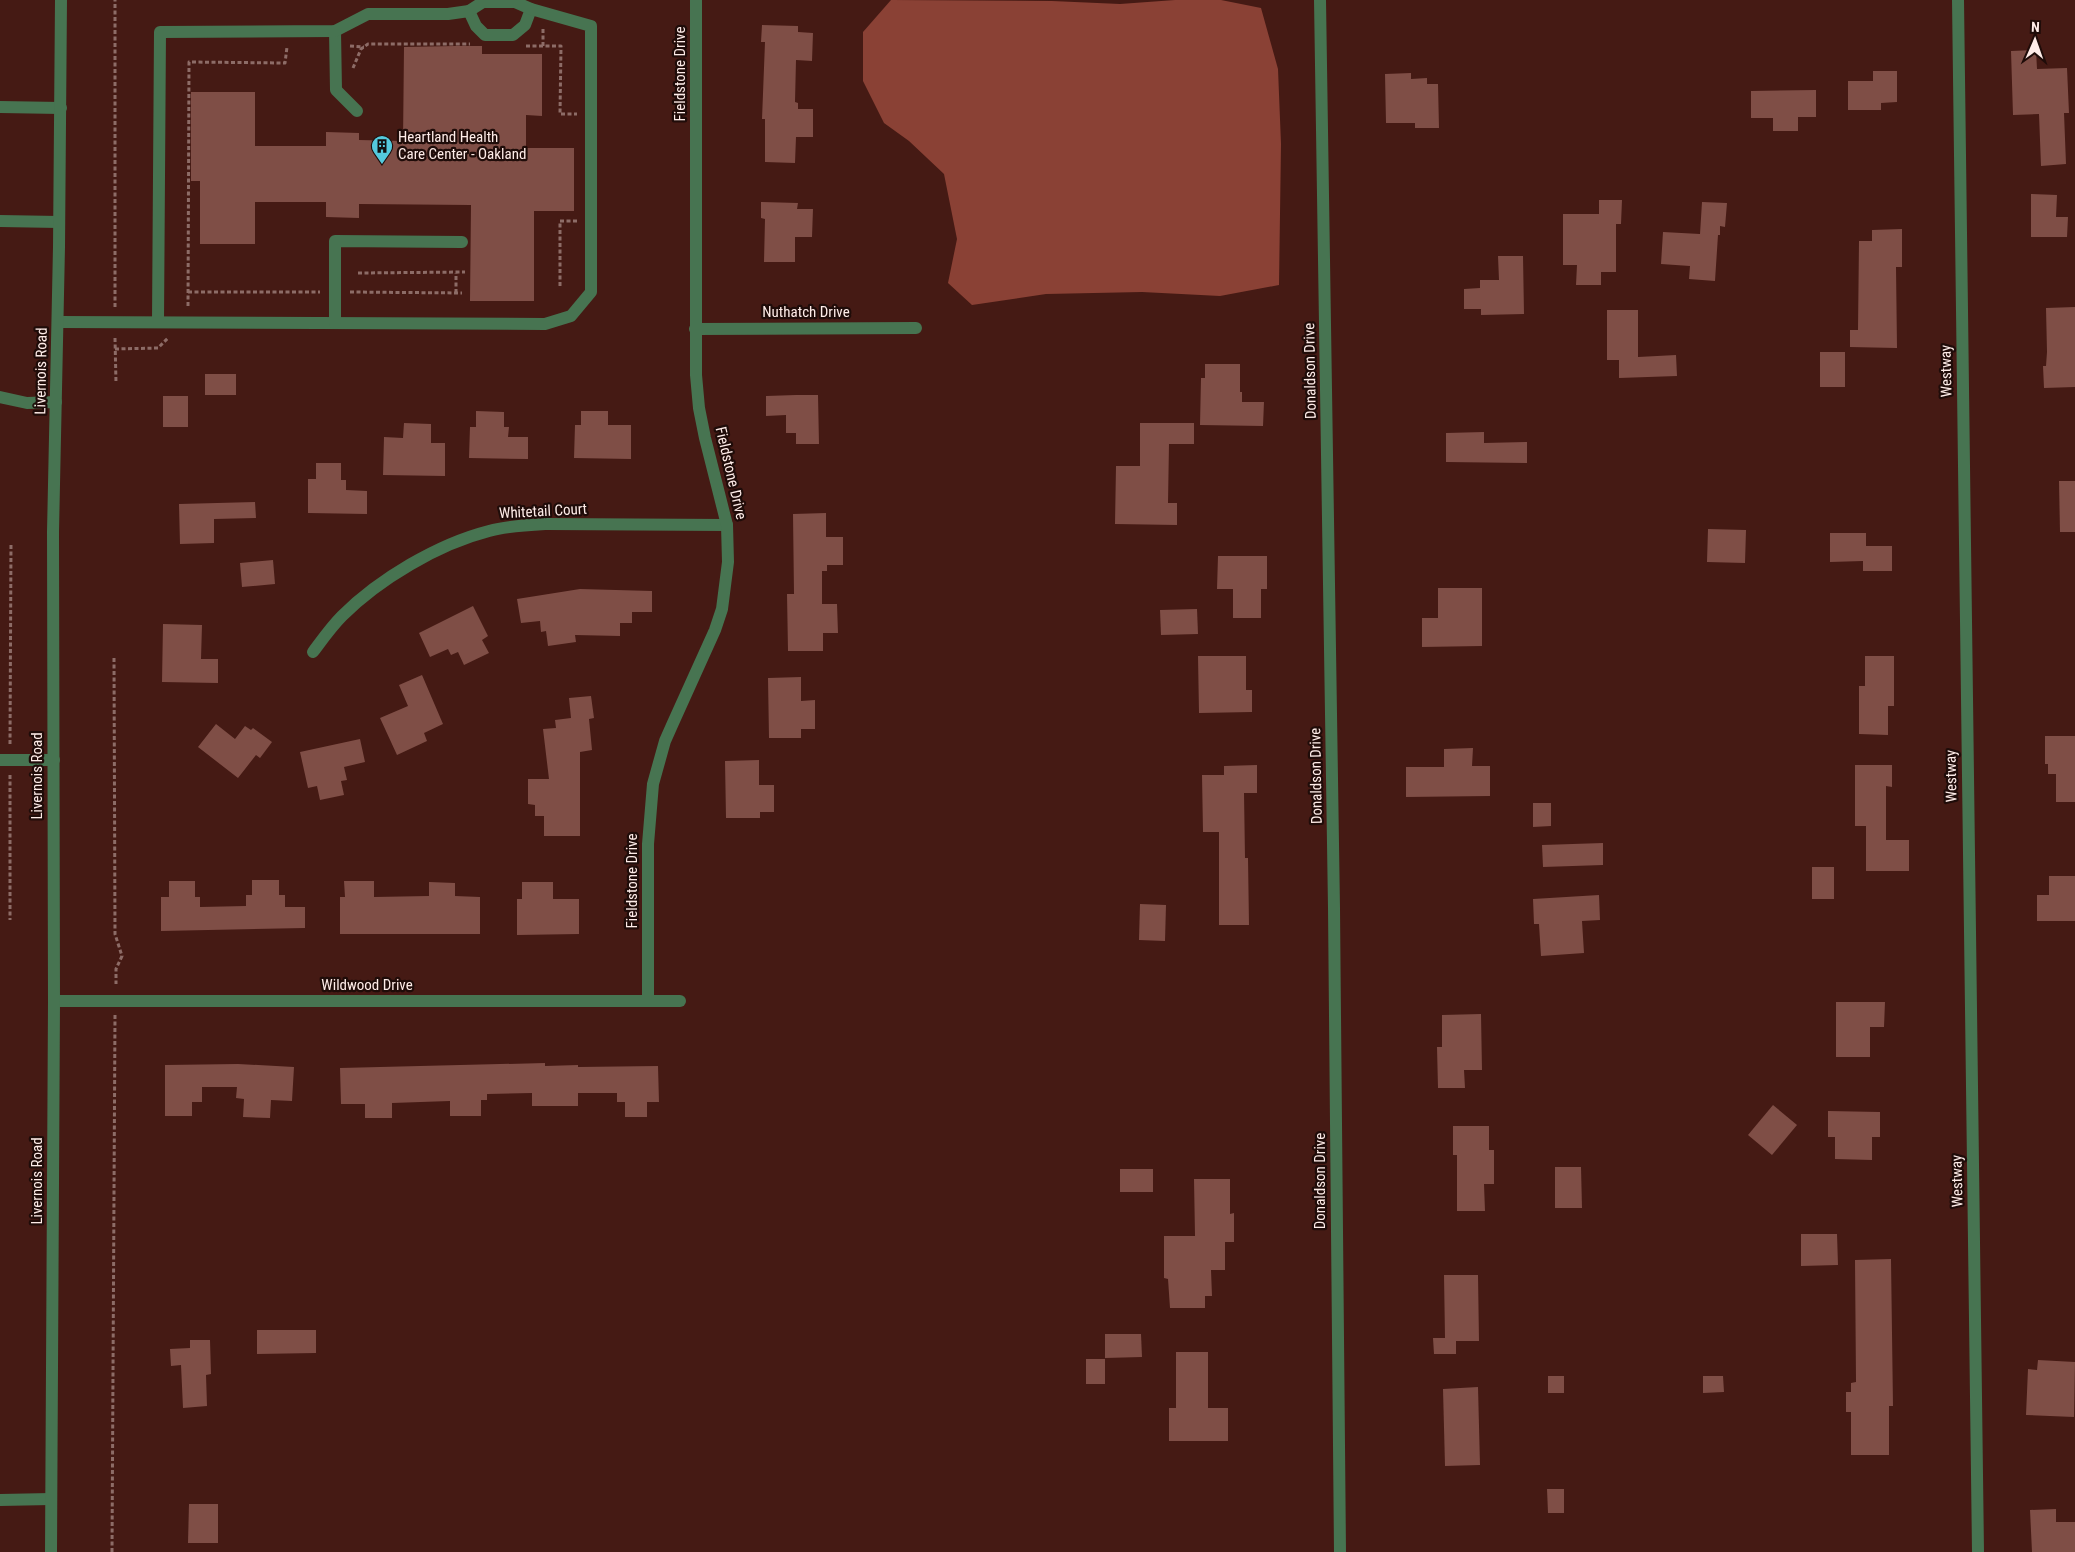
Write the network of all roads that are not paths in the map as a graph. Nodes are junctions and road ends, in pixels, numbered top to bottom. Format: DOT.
graph roads {
  1 [pos="61,0"];
  2 [pos="696,0"];
  3 [pos="1320,0"];
  4 [pos="1958,0"];
  5 [pos="483,1"];
  6 [pos="515,1"];
  7 [pos="531,9"];
  8 [pos="469,11"];
  9 [pos="335,31"];
  10 [pos="0,107"];
  11 [pos="61,108"];
  12 [pos="357,111"];
  13 [pos="0,221"];
  14 [pos="59,222"];
  15 [pos="462,242"];
  16 [pos="158,321"];
  17 [pos="58,322"];
  18 [pos="335,323"];
  19 [pos="916,328"];
  20 [pos="695,329"];
  21 [pos="0,397"];
  22 [pos="56,402"];
  23 [pos="728,526"];
  24 [pos="313,652"];
  25 [pos="0,760"];
  26 [pos="54,760"];
  27 [pos="648,1000"];
  28 [pos="680,1000"];
  29 [pos="54,1001"];
  30 [pos="51,1499"];
  31 [pos="0,1500"];
  32 [pos="51,1552"];
  33 [pos="1340,1552"];
  34 [pos="1978,1552"];
  1 -- 11 [label="street, Livernois Road"];
  2 -- 20 [label="street, Fieldstone Drive"];
  3 -- 33 [label="street, Donaldson Drive"];
  4 -- 34 [label="street, Westway"];
  5 -- 6 [label="street"];
  5 -- 8 [label="street"];
  6 -- 7 [label="street"];
  7 -- 8 [label="street"];
  7 -- 18 [label="street"];
  8 -- 9 [label="street"];
  9 -- 12 [label="street"];
  9 -- 16 [label="street"];
  10 -- 11 [label="street"];
  11 -- 14 [label="street, Livernois Road"];
  13 -- 14 [label="street"];
  14 -- 17 [label="street, Livernois Road"];
  15 -- 18 [label="street"];
  16 -- 17 [label="street"];
  16 -- 18 [label="street"];
  17 -- 22 [label="street, Livernois Road"];
  19 -- 20 [label="street, Nuthatch Drive"];
  20 -- 23 [label="street, Fieldstone Drive"];
  21 -- 22 [label="street"];
  22 -- 26 [label="street, Livernois Road"];
  23 -- 24 [label="street, Whitetail Court"];
  23 -- 27 [label="street, Fieldstone Drive"];
  25 -- 26 [label="street"];
  26 -- 29 [label="street, Livernois Road"];
  27 -- 28 [label="street, Wildwood Drive"];
  27 -- 29 [label="street, Wildwood Drive"];
  29 -- 30 [label="street, Livernois Road"];
  30 -- 31 [label="street"];
  30 -- 32 [label="street, Livernois Road"];
}
